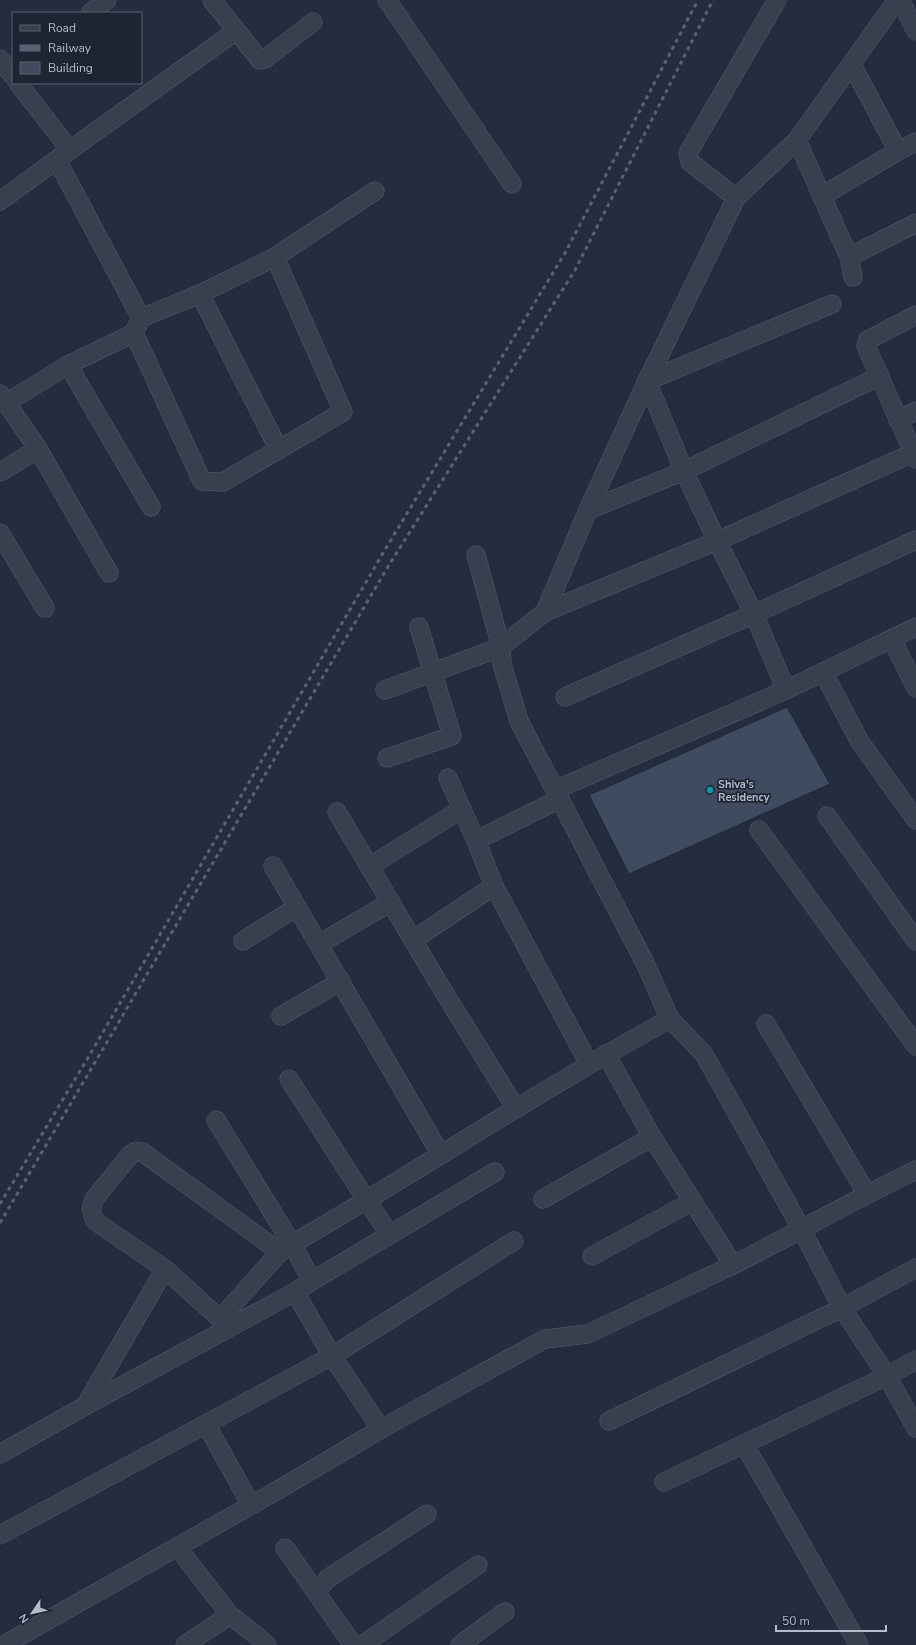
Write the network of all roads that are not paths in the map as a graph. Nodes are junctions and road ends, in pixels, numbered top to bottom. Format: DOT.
graph roads {
  1 [pos="107,0"];
  2 [pos="212,0"];
  3 [pos="387,0"];
  4 [pos="777,0"];
  5 [pos="897,0"];
  6 [pos="900,0"];
  7 [pos="91,12"];
  8 [pos="313,22"];
  9 [pos="236,31"];
  10 [pos="916,31"];
  11 [pos="852,65"];
  12 [pos="16,84"];
  13 [pos="797,140"];
  14 [pos="916,142"];
  15 [pos="898,151"];
  16 [pos="63,155"];
  17 [pos="512,184"];
  18 [pos="375,191"];
  19 [pos="822,196"];
  20 [pos="736,198"];
  21 [pos="0,201"];
  22 [pos="916,223"];
  23 [pos="275,257"];
  24 [pos="849,257"];
  25 [pos="854,278"];
  26 [pos="200,294"];
  27 [pos="832,304"];
  28 [pos="916,315"];
  29 [pos="138,326"];
  30 [pos="68,365"];
  31 [pos="880,376"];
  32 [pos="646,381"];
  33 [pos="3,399"];
  34 [pos="916,411"];
  35 [pos="898,420"];
  36 [pos="38,449"];
  37 [pos="279,450"];
  38 [pos="915,456"];
  39 [pos="684,471"];
  40 [pos="0,472"];
  41 [pos="150,507"];
  42 [pos="588,510"];
  43 [pos="0,533"];
  44 [pos="916,540"];
  45 [pos="717,541"];
  46 [pos="476,555"];
  47 [pos="109,572"];
  48 [pos="45,608"];
  49 [pos="546,612"];
  50 [pos="754,614"];
  51 [pos="419,627"];
  52 [pos="916,628"];
  53 [pos="892,639"];
  54 [pos="501,647"];
  55 [pos="432,672"];
  56 [pos="823,672"];
  57 [pos="916,688"];
  58 [pos="385,690"];
  59 [pos="786,690"];
  60 [pos="565,697"];
  61 [pos="387,758"];
  62 [pos="448,778"];
  63 [pos="557,795"];
  64 [pos="462,809"];
  65 [pos="337,812"];
  66 [pos="827,816"];
  67 [pos="916,820"];
  68 [pos="759,830"];
  69 [pos="477,842"];
  70 [pos="273,866"];
  71 [pos="370,866"];
  72 [pos="494,886"];
  73 [pos="391,902"];
  74 [pos="298,907"];
  75 [pos="413,940"];
  76 [pos="242,941"];
  77 [pos="916,941"];
  78 [pos="319,944"];
  79 [pos="341,981"];
  80 [pos="281,1016"];
  81 [pos="670,1020"];
  82 [pos="766,1024"];
  83 [pos="916,1046"];
  84 [pos="606,1054"];
  85 [pos="589,1064"];
  86 [pos="289,1079"];
  87 [pos="516,1109"];
  88 [pos="216,1120"];
  89 [pos="652,1137"];
  90 [pos="441,1155"];
  91 [pos="916,1170"];
  92 [pos="495,1172"];
  93 [pos="867,1194"];
  94 [pos="543,1198"];
  95 [pos="366,1201"];
  96 [pos="693,1201"];
  97 [pos="802,1230"];
  98 [pos="390,1235"];
  99 [pos="514,1241"];
  100 [pos="286,1248"];
  101 [pos="592,1256"];
  102 [pos="732,1265"];
  103 [pos="916,1268"];
  104 [pos="165,1269"];
  105 [pos="312,1280"];
  106 [pos="295,1292"];
  107 [pos="842,1308"];
  108 [pos="225,1323"];
  109 [pos="332,1356"];
  110 [pos="916,1360"];
  111 [pos="887,1376"];
  112 [pos="85,1406"];
  113 [pos="609,1421"];
  114 [pos="206,1424"];
  115 [pos="916,1428"];
  116 [pos="381,1429"];
  117 [pos="744,1444"];
  118 [pos="0,1454"];
  119 [pos="664,1482"];
  120 [pos="251,1505"];
  121 [pos="427,1514"];
  122 [pos="0,1535"];
  123 [pos="177,1547"];
  124 [pos="285,1548"];
  125 [pos="478,1565"];
  126 [pos="316,1591"];
  127 [pos="505,1612"];
  128 [pos="230,1615"];
  129 [pos="11,1643"];
  130 [pos="185,1645"];
  131 [pos="267,1645"];
  132 [pos="353,1645"];
  133 [pos="362,1645"];
  134 [pos="460,1645"];
  135 [pos="859,1645"];
  1 -- 7 [label="street"];
  2 -- 9 [label="street"];
  3 -- 17 [label="street"];
  4 -- 20 [label="street"];
  5 -- 11 [label="street"];
  6 -- 10 [label="street"];
  8 -- 9 [label="street"];
  9 -- 16 [label="street"];
  11 -- 13 [label="street"];
  11 -- 15 [label="street"];
  12 -- 16 [label="street"];
  13 -- 19 [label="street"];
  13 -- 20 [label="street"];
  14 -- 15 [label="street"];
  15 -- 19 [label="street"];
  16 -- 21 [label="street"];
  16 -- 29 [label="street"];
  18 -- 23 [label="street"];
  19 -- 24 [label="street"];
  20 -- 32 [label="street"];
  22 -- 24 [label="street"];
  23 -- 26 [label="street"];
  23 -- 37 [label="street"];
  24 -- 25 [label="street"];
  26 -- 29 [label="street"];
  26 -- 37 [label="street"];
  27 -- 32 [label="street"];
  28 -- 31 [label="street"];
  29 -- 30 [label="street"];
  29 -- 37 [label="street"];
  30 -- 33 [label="street"];
  30 -- 41 [label="street"];
  31 -- 35 [label="street"];
  31 -- 39 [label="street"];
  32 -- 39 [label="street"];
  32 -- 42 [label="street"];
  33 -- 36 [label="street"];
  34 -- 35 [label="street"];
  35 -- 38 [label="street"];
  36 -- 40 [label="street"];
  36 -- 47 [label="street"];
  38 -- 45 [label="street"];
  39 -- 42 [label="street"];
  39 -- 45 [label="street"];
  42 -- 49 [label="street"];
  43 -- 48 [label="street"];
  44 -- 50 [label="street"];
  45 -- 49 [label="street"];
  45 -- 50 [label="street"];
  46 -- 54 [label="street"];
  49 -- 54 [label="street"];
  50 -- 59 [label="street"];
  50 -- 60 [label="street"];
  51 -- 55 [label="street"];
  52 -- 53 [label="street"];
  53 -- 56 [label="street"];
  53 -- 57 [label="street"];
  54 -- 55 [label="street"];
  54 -- 63 [label="street"];
  55 -- 58 [label="street"];
  55 -- 61 [label="street"];
  56 -- 59 [label="street"];
  56 -- 67 [label="street"];
  59 -- 63 [label="street"];
  62 -- 64 [label="street"];
  63 -- 69 [label="street"];
  63 -- 81 [label="street"];
  64 -- 69 [label="street"];
  64 -- 71 [label="street"];
  65 -- 71 [label="street"];
  66 -- 77 [label="street"];
  68 -- 83 [label="street"];
  69 -- 72 [label="street"];
  70 -- 74 [label="street"];
  71 -- 73 [label="street"];
  72 -- 75 [label="street"];
  72 -- 85 [label="street"];
  73 -- 75 [label="street"];
  73 -- 78 [label="street"];
  74 -- 76 [label="street"];
  74 -- 78 [label="street"];
  75 -- 87 [label="street"];
  78 -- 79 [label="street"];
  79 -- 80 [label="street"];
  79 -- 90 [label="street"];
  81 -- 84 [label="street"];
  81 -- 97 [label="street"];
  82 -- 93 [label="street"];
  84 -- 85 [label="street"];
  84 -- 89 [label="street"];
  85 -- 87 [label="street"];
  86 -- 95 [label="street"];
  87 -- 90 [label="street"];
  88 -- 100 [label="street"];
  89 -- 94 [label="street"];
  89 -- 96 [label="street"];
  90 -- 95 [label="street"];
  91 -- 93 [label="street"];
  92 -- 98 [label="street"];
  93 -- 97 [label="street"];
  95 -- 98 [label="street"];
  95 -- 100 [label="street"];
  96 -- 101 [label="street"];
  96 -- 102 [label="street"];
  97 -- 102 [label="street"];
  97 -- 107 [label="street"];
  98 -- 105 [label="street"];
  99 -- 109 [label="street"];
  100 -- 104 [label="street"];
  100 -- 105 [label="street"];
  100 -- 108 [label="street"];
  102 -- 116 [label="street"];
  103 -- 107 [label="street"];
  104 -- 108 [label="street"];
  104 -- 112 [label="street"];
  105 -- 106 [label="street"];
  106 -- 108 [label="street"];
  106 -- 109 [label="street"];
  107 -- 111 [label="street"];
  107 -- 113 [label="street"];
  108 -- 112 [label="street"];
  109 -- 114 [label="street"];
  109 -- 116 [label="street"];
  110 -- 111 [label="street"];
  111 -- 115 [label="street"];
  111 -- 117 [label="street"];
  112 -- 118 [label="street"];
  114 -- 120 [label="street"];
  114 -- 122 [label="street"];
  116 -- 120 [label="street"];
  117 -- 119 [label="street"];
  117 -- 135 [label="street"];
  120 -- 123 [label="street"];
  121 -- 126 [label="street"];
  123 -- 128 [label="street"];
  123 -- 129 [label="street"];
  124 -- 126 [label="street"];
  125 -- 133 [label="street"];
  126 -- 132 [label="street"];
  127 -- 134 [label="street"];
  128 -- 130 [label="street"];
  128 -- 131 [label="street"];
}
